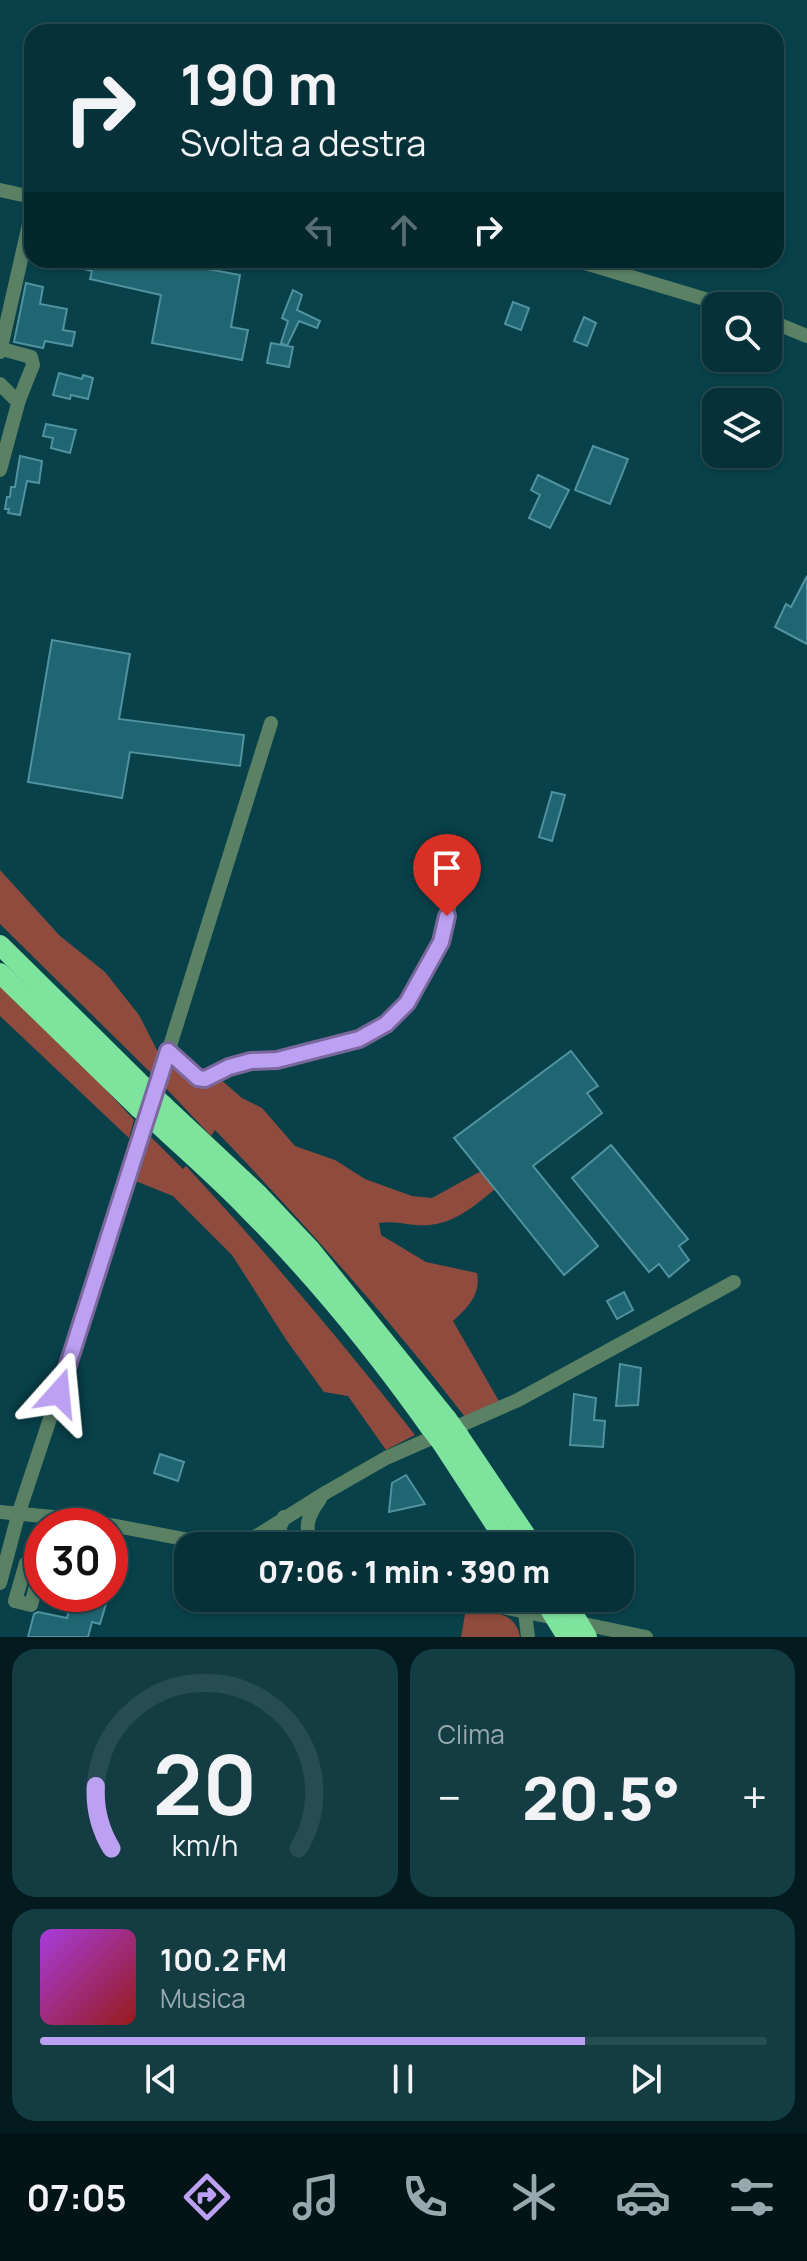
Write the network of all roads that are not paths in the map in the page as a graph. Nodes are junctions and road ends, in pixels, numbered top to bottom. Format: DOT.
graph roads {
  1 [pos="0,190"];
  2 [pos="24,195"];
  3 [pos="24,247"];
  4 [pos="602,268"];
  5 [pos="702,298"];
  6 [pos="782,326"];
  7 [pos="807,336"];
  8 [pos="1,350"];
  9 [pos="0,384"];
  10 [pos="19,400"];
  11 [pos="0,470"];
  12 [pos="271,723"];
  13 [pos="453,890"];
  14 [pos="0,945"];
  15 [pos="0,973"];
  16 [pos="168,1051"];
  17 [pos="143,1098"];
  18 [pos="734,1282"];
  19 [pos="444,1431"];
  20 [pos="325,1493"];
  21 [pos="0,1512"];
  22 [pos="19,1512"];
  23 [pos="24,1513"];
  24 [pos="285,1517"];
  25 [pos="307,1521"];
  26 [pos="128,1531"];
  27 [pos="263,1532"];
  28 [pos="280,1532"];
  29 [pos="303,1532"];
  30 [pos="307,1532"];
  31 [pos="501,1532"];
  32 [pos="522,1532"];
  33 [pos="174,1538"];
  34 [pos="24,1570"];
  35 [pos="0,1583"];
  36 [pos="24,1603"];
  37 [pos="525,1612"];
  38 [pos="552,1612"];
  39 [pos="572,1612"];
  40 [pos="528,1637"];
  41 [pos="567,1637"];
  42 [pos="587,1637"];
  43 [pos="646,1637"];
  1 -- 2 [label="street"];
  3 -- 8 [label="street"];
  4 -- 5 [label="street"];
  6 -- 7 [label="street"];
  8 -- 10 [label="street"];
  9 -- 10 [label="street"];
  10 -- 11 [label="street"];
  12 -- 16 [label="street"];
  13 -- 16 [label="street"];
  14 -- 17 [label="highway"];
  15 -- 17 [label="highway"];
  16 -- 22 [label="street"];
  17 -- 19 [label="highway, bridge"];
  18 -- 20 [label="street"];
  19 -- 31 [label="highway"];
  19 -- 32 [label="highway"];
  20 -- 24 [label="street"];
  20 -- 25 [label="street"];
  21 -- 22 [label="street"];
  22 -- 23 [label="street"];
  22 -- 35 [label="street"];
  24 -- 27 [label="street"];
  24 -- 28 [label="street"];
  25 -- 29 [label="street"];
  25 -- 30 [label="street"];
  26 -- 33 [label="street"];
  34 -- 36 [label="street"];
  37 -- 40 [label="street"];
  37 -- 43 [label="street"];
  38 -- 41 [label="highway, bridge"];
  39 -- 42 [label="highway, bridge"];
}
